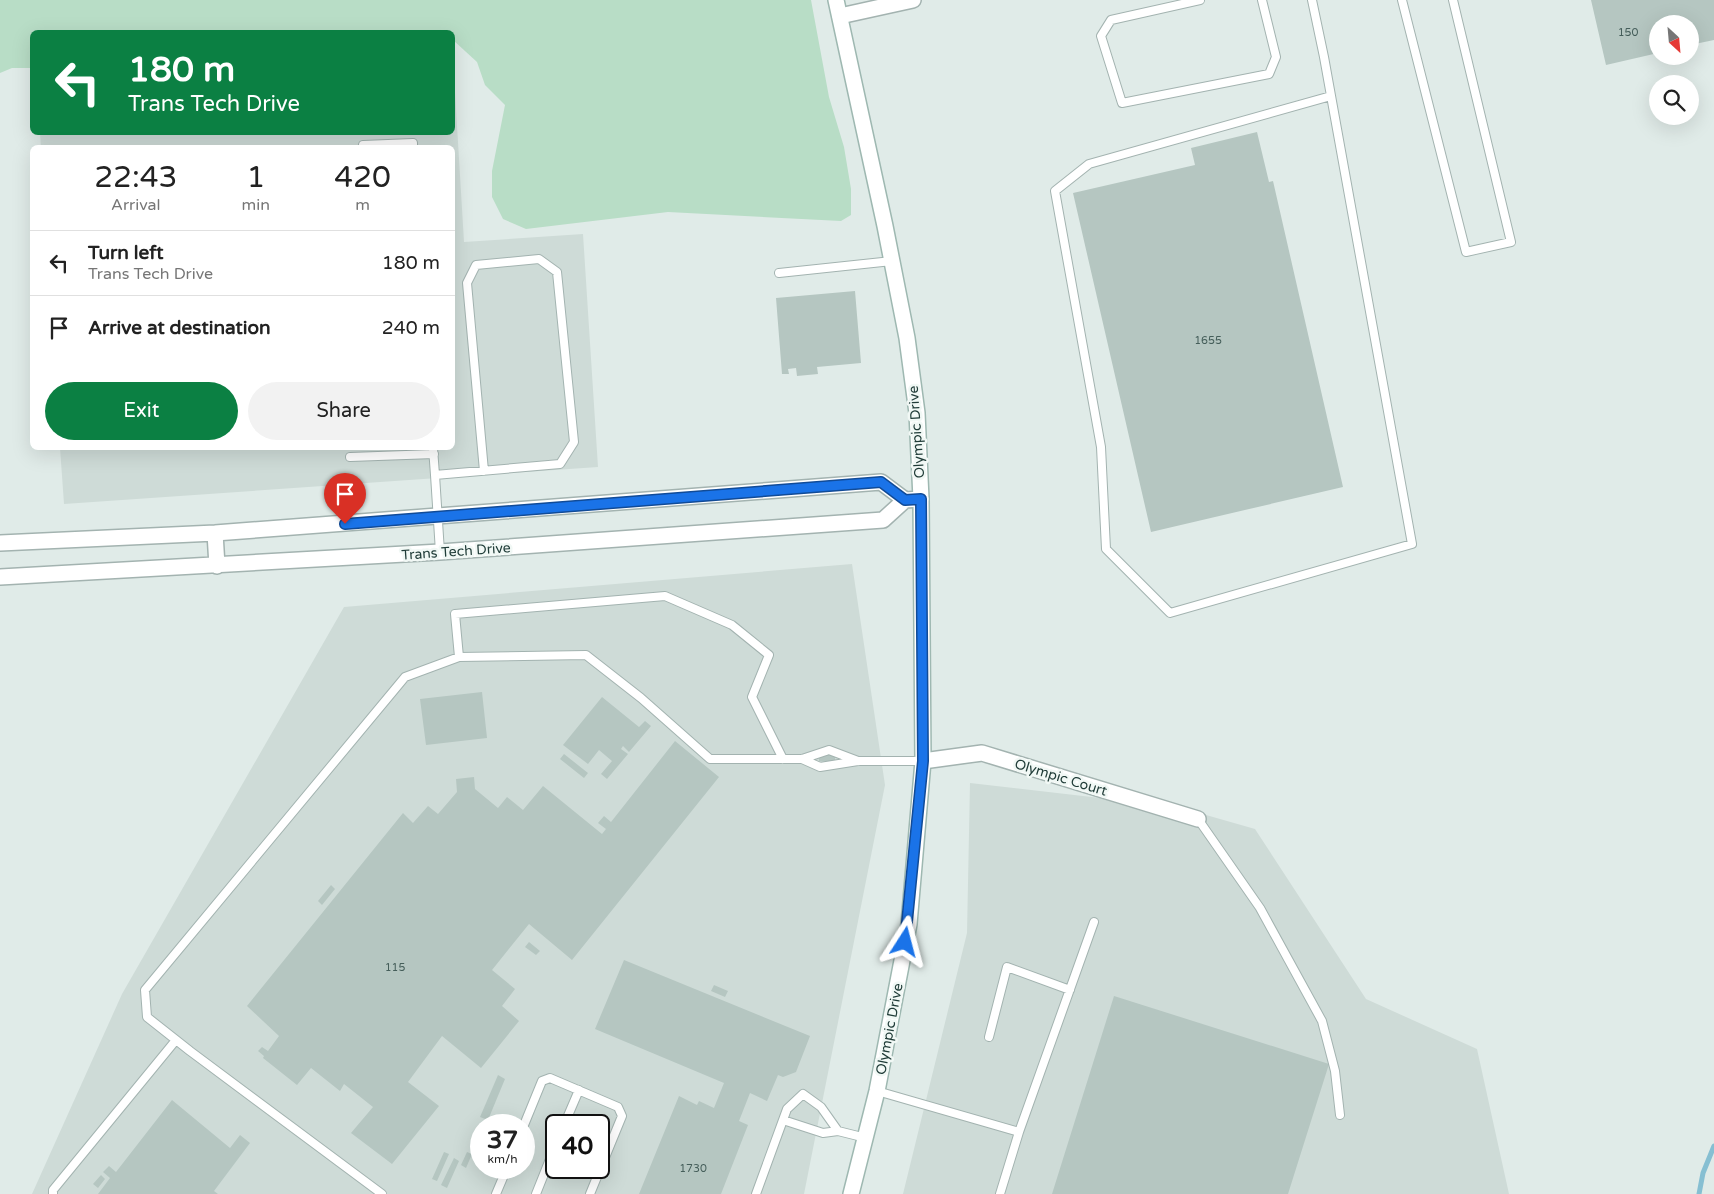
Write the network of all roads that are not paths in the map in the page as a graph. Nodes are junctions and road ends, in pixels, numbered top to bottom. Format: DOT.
graph roads {
  1 [pos="836,0"];
  2 [pos="913,0"];
  3 [pos="1200,0"];
  4 [pos="1262,0"];
  5 [pos="1312,0"];
  6 [pos="1402,0"];
  7 [pos="1453,0"];
  8 [pos="840,16"];
  9 [pos="1331,96"];
  10 [pos="362,145"];
  11 [pos="413,145"];
  12 [pos="892,261"];
  13 [pos="780,273"];
  14 [pos="433,451"];
  15 [pos="350,458"];
  16 [pos="484,471"];
  17 [pos="435,475"];
  18 [pos="921,499"];
  19 [pos="905,500"];
  20 [pos="438,517"];
  21 [pos="215,533"];
  22 [pos="0,543"];
  23 [pos="440,552"];
  24 [pos="217,566"];
  25 [pos="0,577"];
  26 [pos="459,657"];
  27 [pos="783,759"];
  28 [pos="802,759"];
  29 [pos="858,761"];
  30 [pos="923,761"];
  31 [pos="1198,819"];
  32 [pos="1094,922"];
  33 [pos="1070,990"];
  34 [pos="989,1036"];
  35 [pos="176,1040"];
  36 [pos="579,1090"];
  37 [pos="877,1091"];
  38 [pos="529,1114"];
  39 [pos="569,1114"];
  40 [pos="1340,1115"];
  41 [pos="783,1120"];
  42 [pos="838,1131"];
  43 [pos="1019,1132"];
  44 [pos="866,1138"];
  45 [pos="545,1172"];
  46 [pos="502,1179"];
  47 [pos="54,1194"];
  48 [pos="382,1194"];
  49 [pos="496,1194"];
  50 [pos="536,1194"];
  51 [pos="590,1194"];
  52 [pos="756,1194"];
  53 [pos="851,1194"];
  54 [pos="1000,1194"];
  1 -- 8 [label="street, Olympic Drive"];
  2 -- 8 [label="street"];
  3 -- 4 [label="lane"];
  5 -- 9 [label="lane"];
  6 -- 7 [label="lane"];
  8 -- 12 [label="street, Olympic Drive"];
  9 -- 9 [label="lane"];
  10 -- 11 [label="lane"];
  12 -- 13 [label="lane"];
  12 -- 18 [label="street, Olympic Drive"];
  14 -- 15 [label="lane"];
  14 -- 17 [label="lane"];
  16 -- 16 [label="lane"];
  16 -- 17 [label="lane"];
  17 -- 20 [label="lane"];
  18 -- 19 [label="street"];
  18 -- 30 [label="street, Olympic Drive"];
  19 -- 20 [label="street"];
  19 -- 23 [label="street, Trans Tech Drive"];
  20 -- 21 [label="street"];
  20 -- 23 [label="lane"];
  21 -- 22 [label="street"];
  21 -- 24 [label="street"];
  23 -- 24 [label="street, Trans Tech Drive"];
  24 -- 25 [label="street, Trans Tech Drive"];
  26 -- 27 [label="lane"];
  26 -- 27 [label="lane"];
  26 -- 35 [label="lane"];
  27 -- 28 [label="lane"];
  28 -- 29 [label="lane"];
  28 -- 29 [label="lane"];
  29 -- 30 [label="lane"];
  30 -- 31 [label="street, Olympic Court"];
  30 -- 37 [label="street, Olympic Drive"];
  31 -- 40 [label="lane"];
  32 -- 33 [label="lane"];
  33 -- 34 [label="lane"];
  33 -- 43 [label="lane"];
  35 -- 47 [label="lane"];
  35 -- 48 [label="lane"];
  36 -- 38 [label="lane"];
  36 -- 39 [label="lane"];
  36 -- 51 [label="lane"];
  37 -- 43 [label="lane"];
  37 -- 44 [label="street, Olympic Drive"];
  41 -- 42 [label="lane"];
  41 -- 42 [label="lane"];
  41 -- 52 [label="lane"];
  42 -- 44 [label="lane"];
  43 -- 54 [label="lane"];
  44 -- 53 [label="street, Olympic Drive"];
  45 -- 50 [label="lane"];
  46 -- 49 [label="lane"];
}
